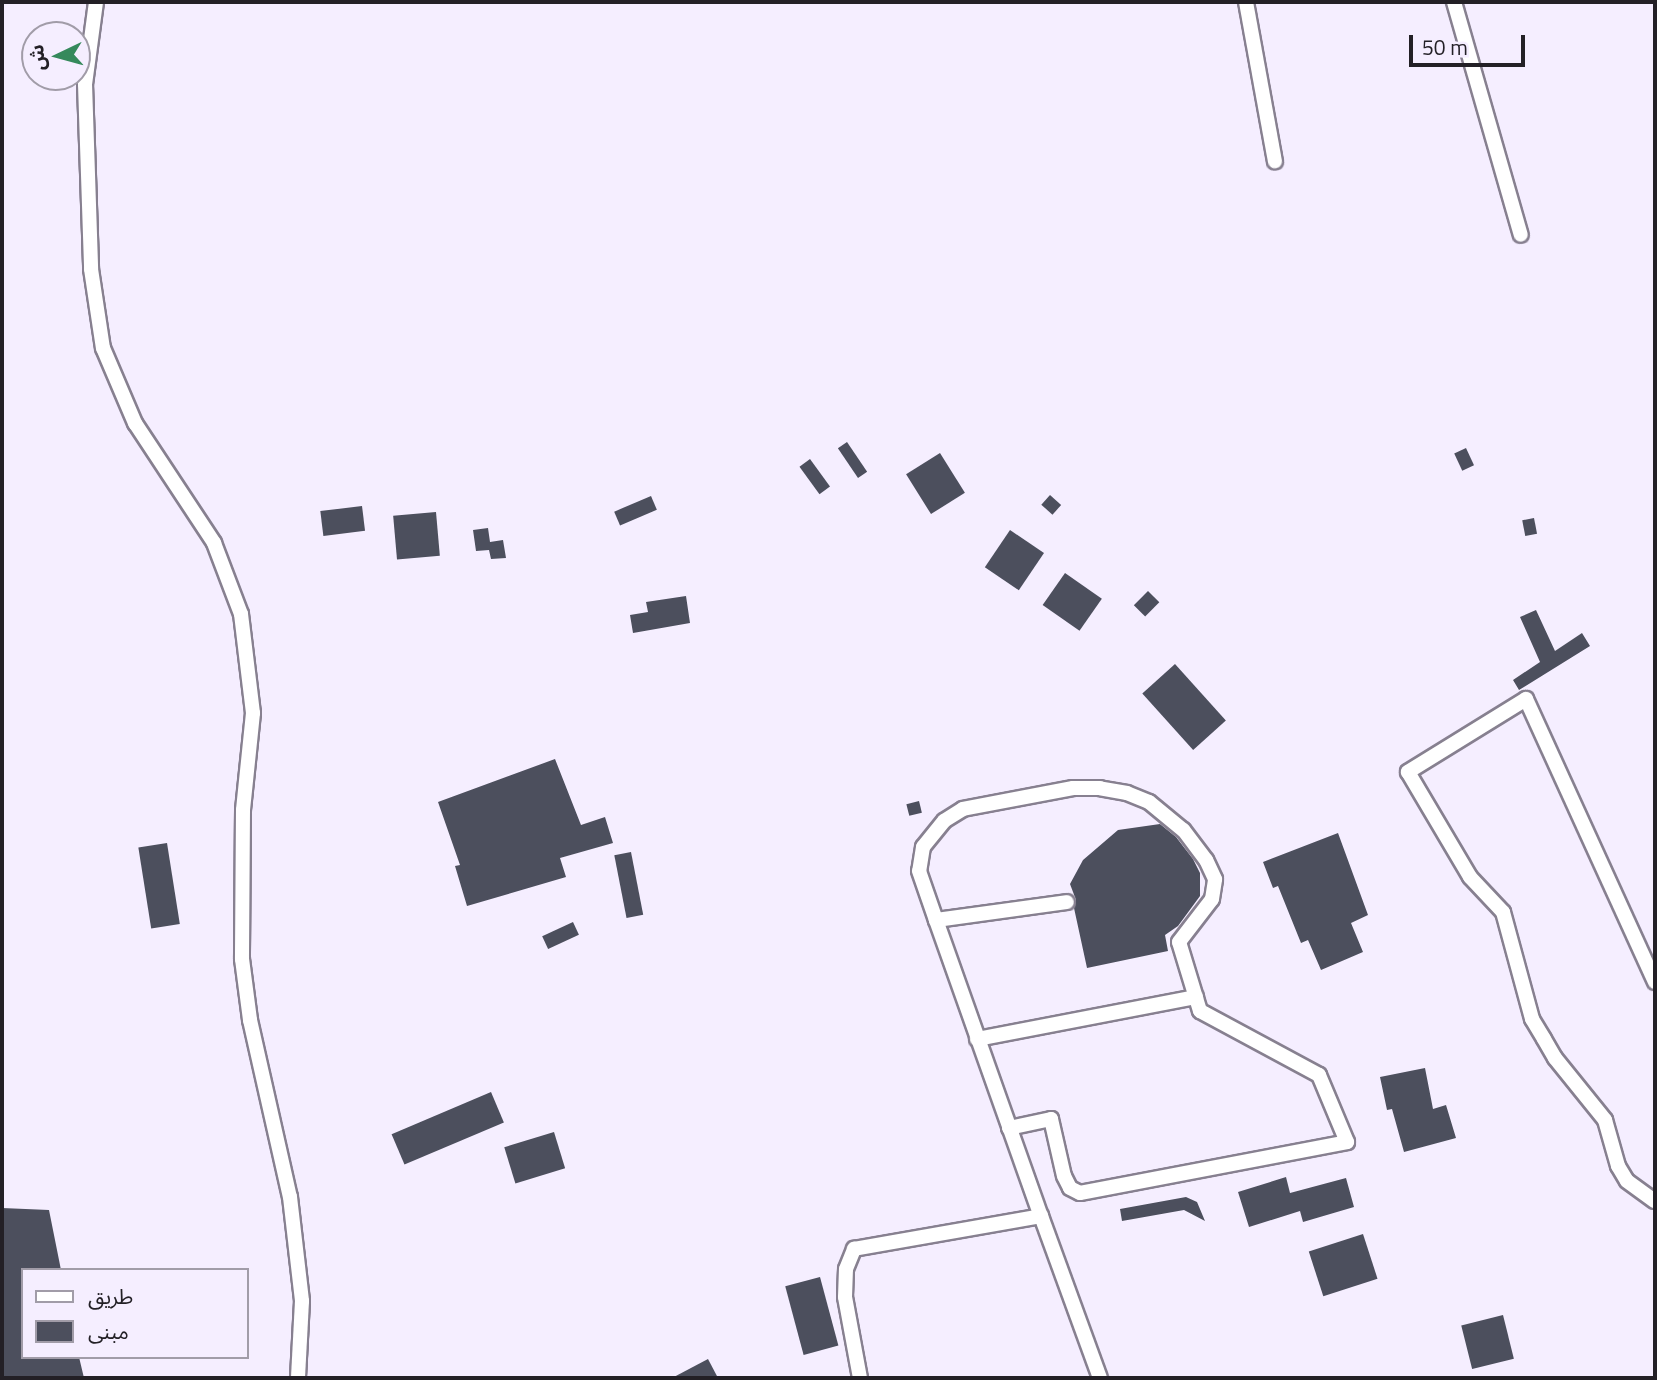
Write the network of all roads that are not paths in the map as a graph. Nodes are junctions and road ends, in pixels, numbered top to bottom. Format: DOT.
graph roads {
  1 [pos="96,2"];
  2 [pos="1246,2"];
  3 [pos="1454,2"];
  4 [pos="1275,161"];
  5 [pos="1521,235"];
  6 [pos="1067,902"];
  7 [pos="936,920"];
  8 [pos="1655,982"];
  9 [pos="1196,997"];
  10 [pos="977,1039"];
  11 [pos="1009,1128"];
  12 [pos="1655,1201"];
  13 [pos="1041,1216"];
  14 [pos="298,1378"];
  15 [pos="860,1378"];
  16 [pos="1100,1378"];
  1 -- 14 [label="street"];
  2 -- 4 [label="street"];
  3 -- 5 [label="street"];
  6 -- 7 [label="street"];
  7 -- 9 [label="street"];
  7 -- 10 [label="street"];
  8 -- 12 [label="street"];
  9 -- 10 [label="street"];
  9 -- 11 [label="street"];
  10 -- 11 [label="street"];
  11 -- 13 [label="street"];
  13 -- 15 [label="street"];
  13 -- 16 [label="street"];
}
